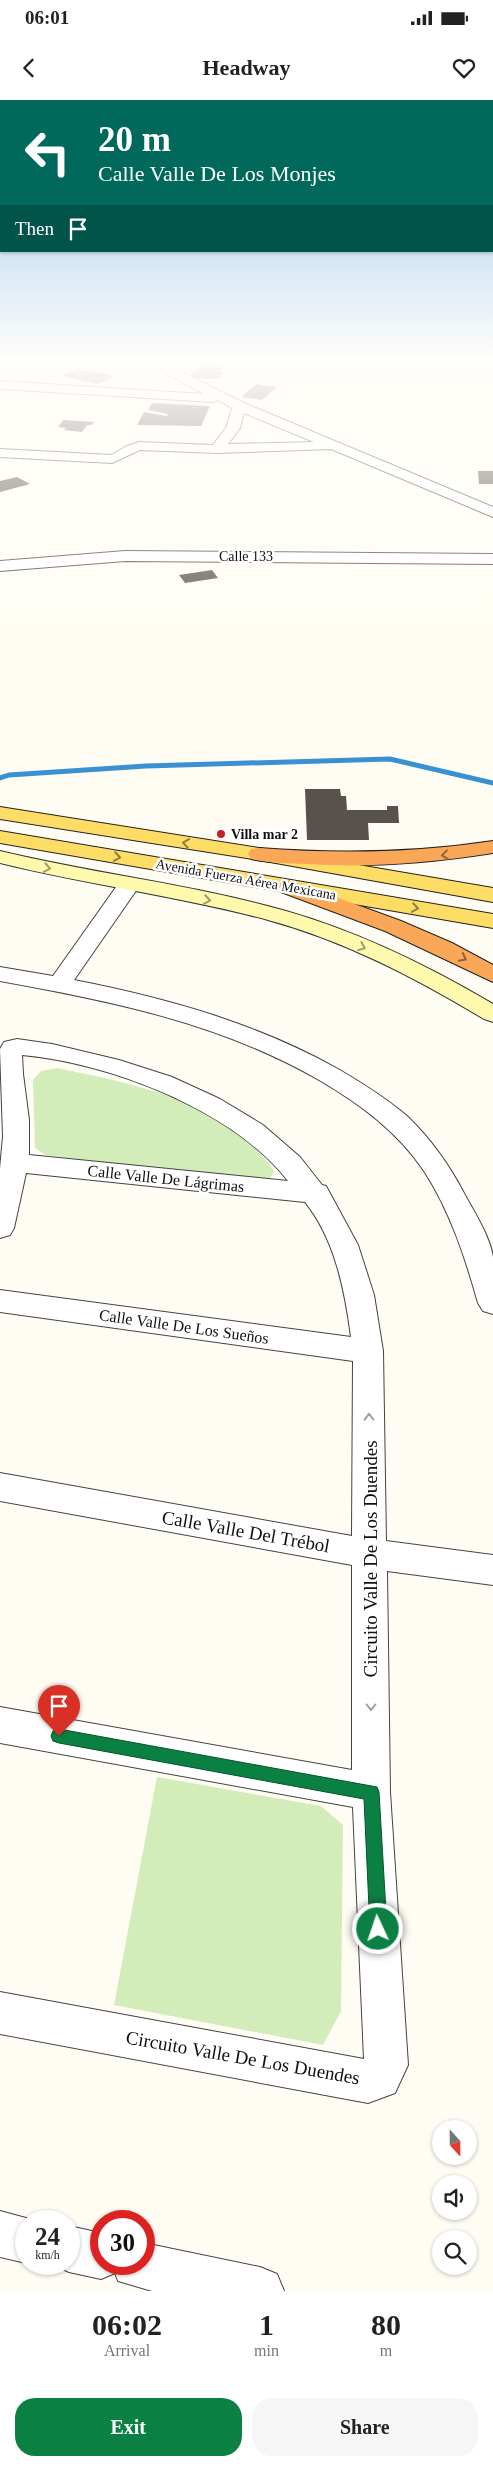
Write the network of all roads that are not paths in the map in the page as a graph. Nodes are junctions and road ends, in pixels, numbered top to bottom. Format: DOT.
graph roads {
  1 [pos="372,461"];
  2 [pos="493,512"];
  3 [pos="493,559"];
  4 [pos="0,566"];
  5 [pos="0,813"];
  6 [pos="0,837"];
  7 [pos="493,847"];
  8 [pos="259,854"];
  9 [pos="0,857"];
  10 [pos="129,885"];
  11 [pos="288,887"];
  12 [pos="493,895"];
  13 [pos="493,921"];
  14 [pos="0,974"];
  15 [pos="493,975"];
  16 [pos="59,984"];
  17 [pos="493,1014"];
  18 [pos="16,1163"];
  19 [pos="316,1194"];
  20 [pos="0,1228"];
  21 [pos="0,1300"];
  22 [pos="493,1303"];
  23 [pos="368,1351"];
  24 [pos="0,1487"];
  25 [pos="371,1554"];
  26 [pos="493,1570"];
  27 [pos="0,1725"];
  28 [pos="371,1792"];
  29 [pos="0,2013"];
  30 [pos="0,2234"];
  31 [pos="15,2237"];
  32 [pos="155,2268"];
  33 [pos="260,2291"];
  1 -- 2 [label="street"];
  3 -- 4 [label="street, Calle 133"];
  8 -- 5 [label="main road, Avenida Fuerza Aérea Mexicana, one-way"];
  6 -- 11 [label="main road, Avenida Fuerza Aérea Mexicana, one-way"];
  7 -- 8 [label="highway, one-way"];
  8 -- 12 [label="main road, Avenida Fuerza Aérea Mexicana"];
  9 -- 10 [label="street, one-way"];
  10 -- 16 [label="street"];
  10 -- 17 [label="street, one-way"];
  11 -- 13 [label="main road, Avenida Fuerza Aérea Mexicana, one-way"];
  11 -- 15 [label="highway, one-way"];
  14 -- 16 [label="street"];
  16 -- 22 [label="street"];
  18 -- 19 [label="street, Calle Valle De Lágrimas"];
  18 -- 19 [label="street, Circuito Valle De Los Duendes"];
  18 -- 20 [label="street, Circuito Valle De Los Duendes"];
  19 -- 23 [label="street, Circuito Valle De Los Duendes"];
  21 -- 23 [label="street, Calle Valle De Los Sueños"];
  25 -- 23 [label="street, Circuito Valle De Los Duendes, one-way"];
  24 -- 25 [label="street, Calle Valle Del Trébol"];
  25 -- 26 [label="street, Calle Valle Del Trébol"];
  25 -- 28 [label="street, Circuito Valle De Los Duendes, one-way"];
  27 -- 28 [label="street"];
  28 -- 29 [label="street, Circuito Valle De Los Duendes"];
  30 -- 31 [label="street"];
  32 -- 33 [label="street"];
}
